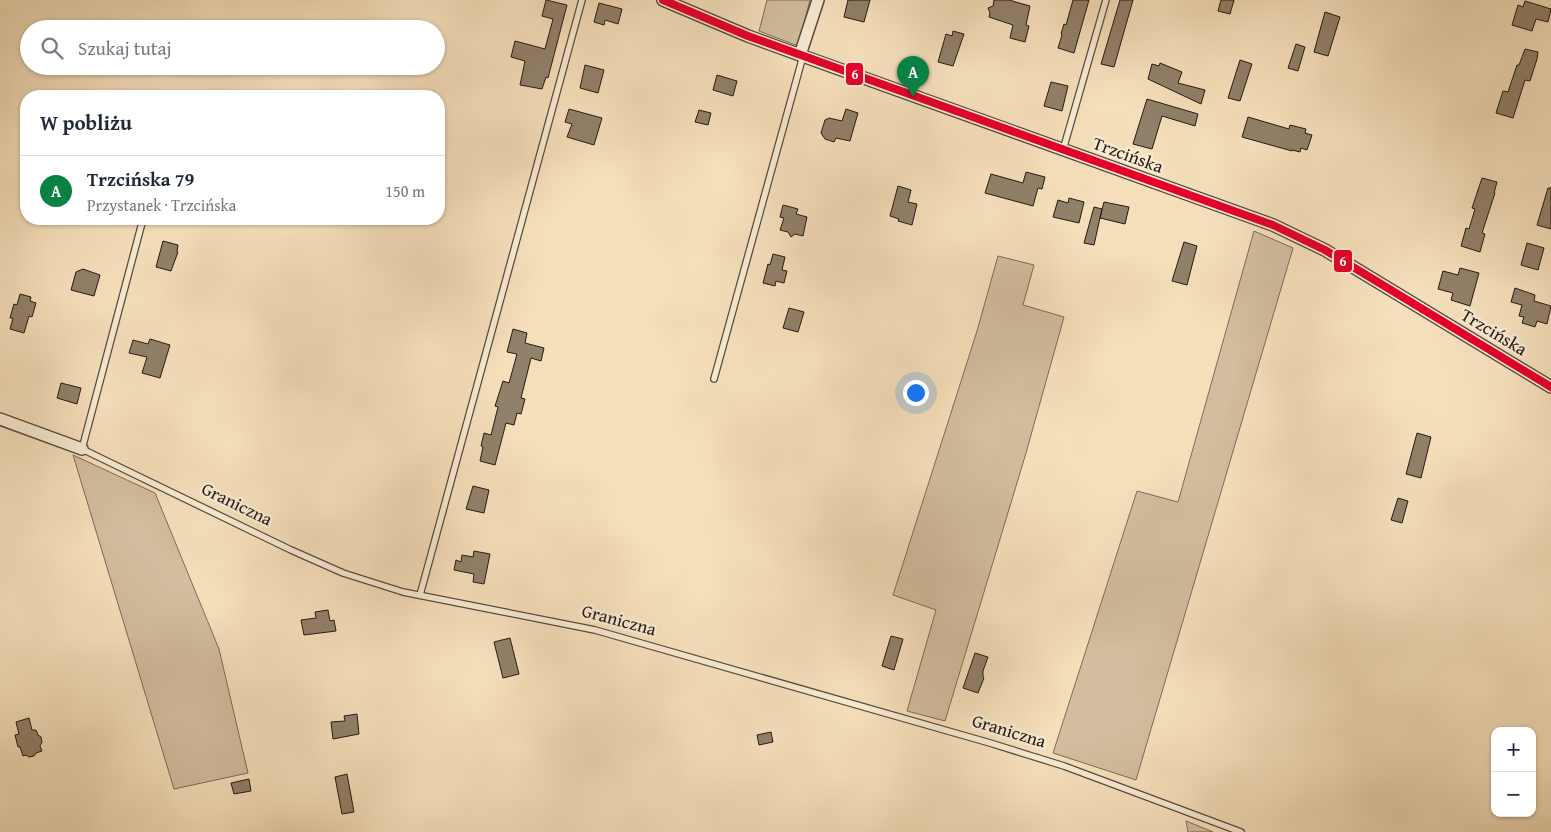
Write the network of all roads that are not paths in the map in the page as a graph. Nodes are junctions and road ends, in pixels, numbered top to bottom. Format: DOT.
graph roads {
  1 [pos="582,0"];
  2 [pos="818,0"];
  3 [pos="1106,0"];
  4 [pos="669,1"];
  5 [pos="801,56"];
  6 [pos="1063,150"];
  7 [pos="141,225"];
  8 [pos="714,380"];
  9 [pos="1551,388"];
  10 [pos="0,419"];
  11 [pos="82,449"];
  12 [pos="420,595"];
  13 [pos="1240,832"];
  1 -- 12 [label="lane"];
  2 -- 5 [label="street"];
  3 -- 6 [label="lane"];
  4 -- 5 [label="street, Trzcińska"];
  5 -- 6 [label="street, Trzcińska"];
  5 -- 8 [label="lane"];
  6 -- 9 [label="street, Trzcińska"];
  7 -- 11 [label="lane"];
  10 -- 11 [label="street, Graniczna"];
  11 -- 12 [label="lane, Graniczna"];
  12 -- 13 [label="lane, Graniczna"];
}
